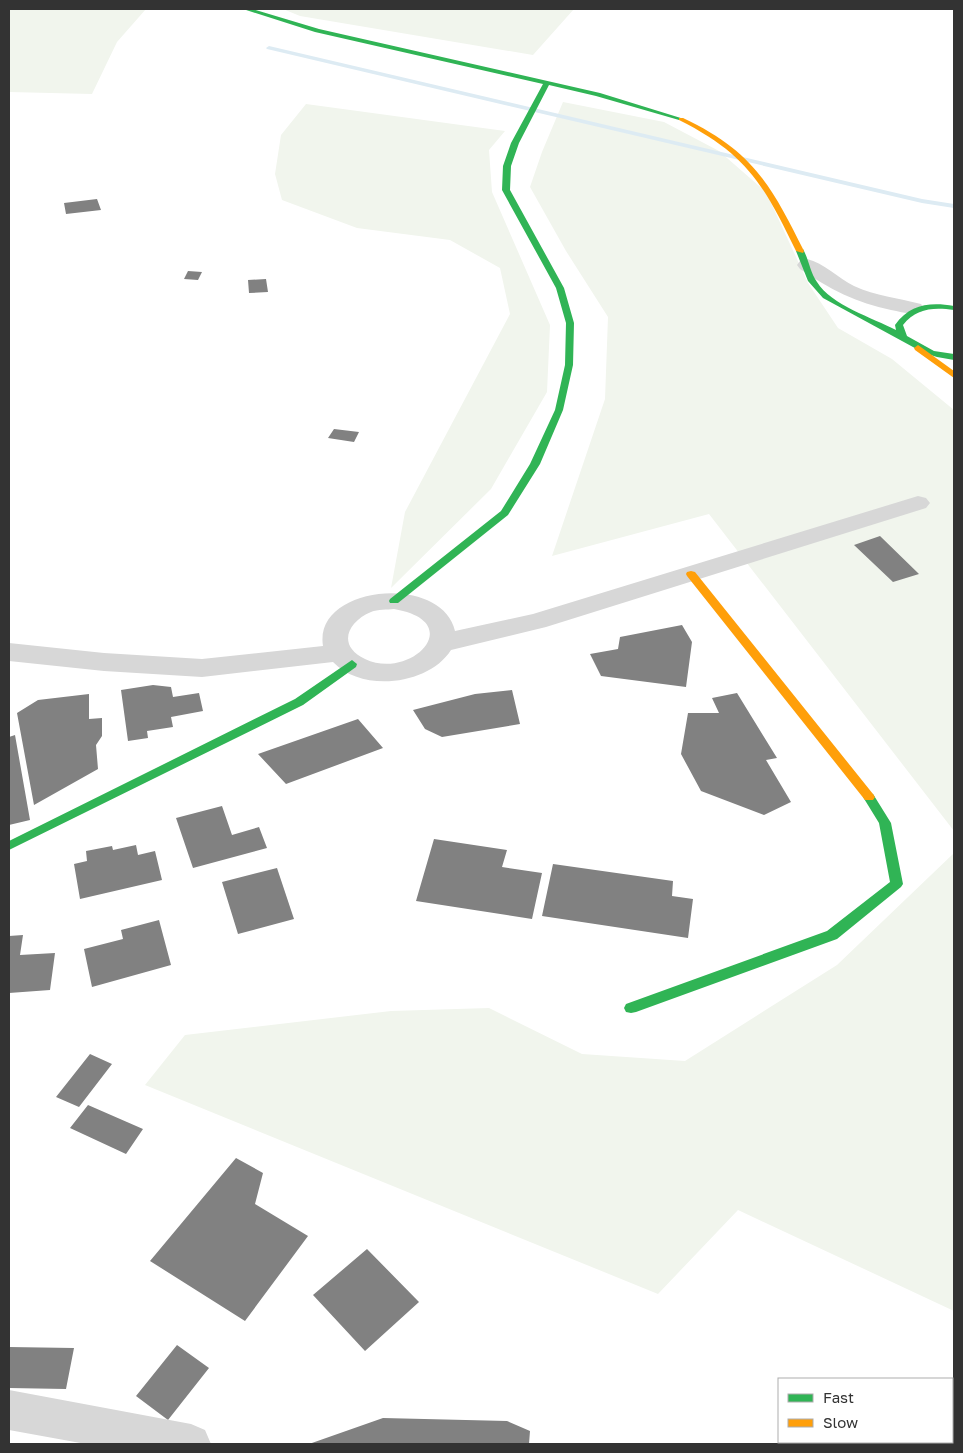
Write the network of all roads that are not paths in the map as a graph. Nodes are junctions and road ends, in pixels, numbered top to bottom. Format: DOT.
graph roads {
  1 [pos="246,9"];
  2 [pos="547,83"];
  3 [pos="807,265"];
  4 [pos="953,306"];
  5 [pos="914,308"];
  6 [pos="903,337"];
  7 [pos="918,348"];
  8 [pos="954,357"];
  9 [pos="954,375"];
  10 [pos="918,503"];
  11 [pos="691,574"];
  12 [pos="394,601"];
  13 [pos="442,643"];
  14 [pos="9,652"];
  15 [pos="346,659"];
  16 [pos="9,846"];
  17 [pos="631,1008"];
  18 [pos="9,1410"];
  19 [pos="192,1444"];
  1 -- 2 [label="main road"];
  2 -- 3 [label="main road"];
  2 -- 12 [label="main road"];
  3 -- 5 [label="street"];
  3 -- 6 [label="main road"];
  4 -- 5 [label="main road"];
  5 -- 6 [label="main road"];
  6 -- 7 [label="main road"];
  7 -- 8 [label="main road"];
  7 -- 9 [label="main road"];
  10 -- 11 [label="street"];
  11 -- 13 [label="street"];
  11 -- 17 [label="main road"];
  12 -- 13 [label="street"];
  12 -- 15 [label="street"];
  13 -- 15 [label="street"];
  14 -- 15 [label="street"];
  15 -- 16 [label="main road"];
  18 -- 19 [label="street"];
}
